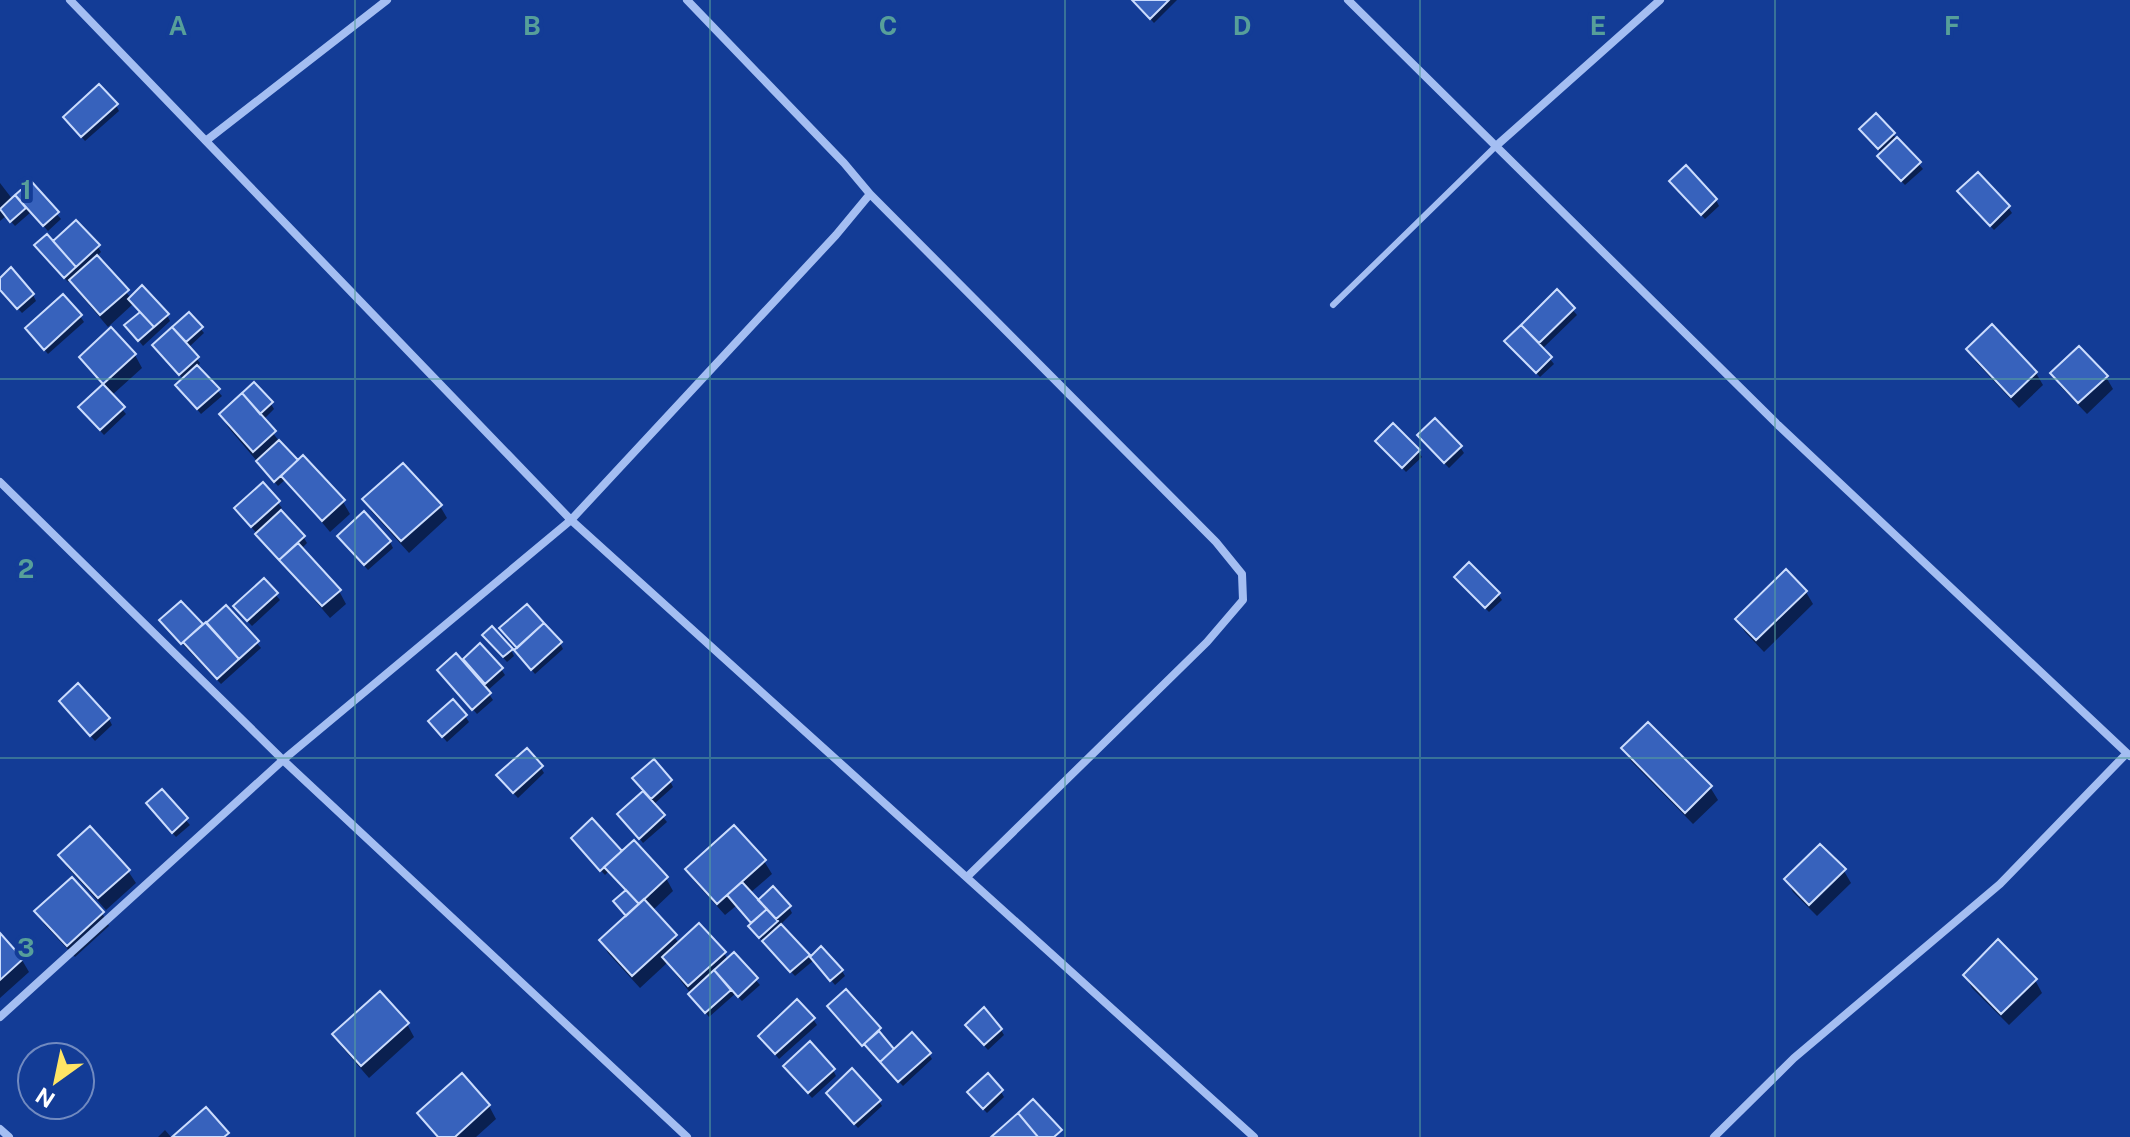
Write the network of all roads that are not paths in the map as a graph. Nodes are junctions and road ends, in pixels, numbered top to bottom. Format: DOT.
graph roads {
  1 [pos="70,0"];
  2 [pos="387,0"];
  3 [pos="687,0"];
  4 [pos="1348,0"];
  5 [pos="1660,0"];
  6 [pos="207,140"];
  7 [pos="1496,146"];
  8 [pos="870,194"];
  9 [pos="1333,305"];
  10 [pos="0,482"];
  11 [pos="571,520"];
  12 [pos="2129,753"];
  13 [pos="283,760"];
  14 [pos="967,877"];
  15 [pos="0,1017"];
  16 [pos="0,1129"];
  17 [pos="1253,1136"];
  18 [pos="9,1137"];
  19 [pos="687,1137"];
  20 [pos="1714,1137"];
  1 -- 6 [label="street"];
  2 -- 6 [label="street"];
  3 -- 8 [label="street"];
  4 -- 7 [label="street"];
  5 -- 7 [label="street"];
  6 -- 11 [label="street"];
  7 -- 9 [label="lane"];
  7 -- 12 [label="street"];
  8 -- 11 [label="street"];
  8 -- 14 [label="street"];
  10 -- 13 [label="street"];
  11 -- 13 [label="street"];
  11 -- 14 [label="street"];
  12 -- 20 [label="street"];
  13 -- 15 [label="street"];
  13 -- 19 [label="street"];
  14 -- 17 [label="street"];
  16 -- 18 [label="street"];
}
